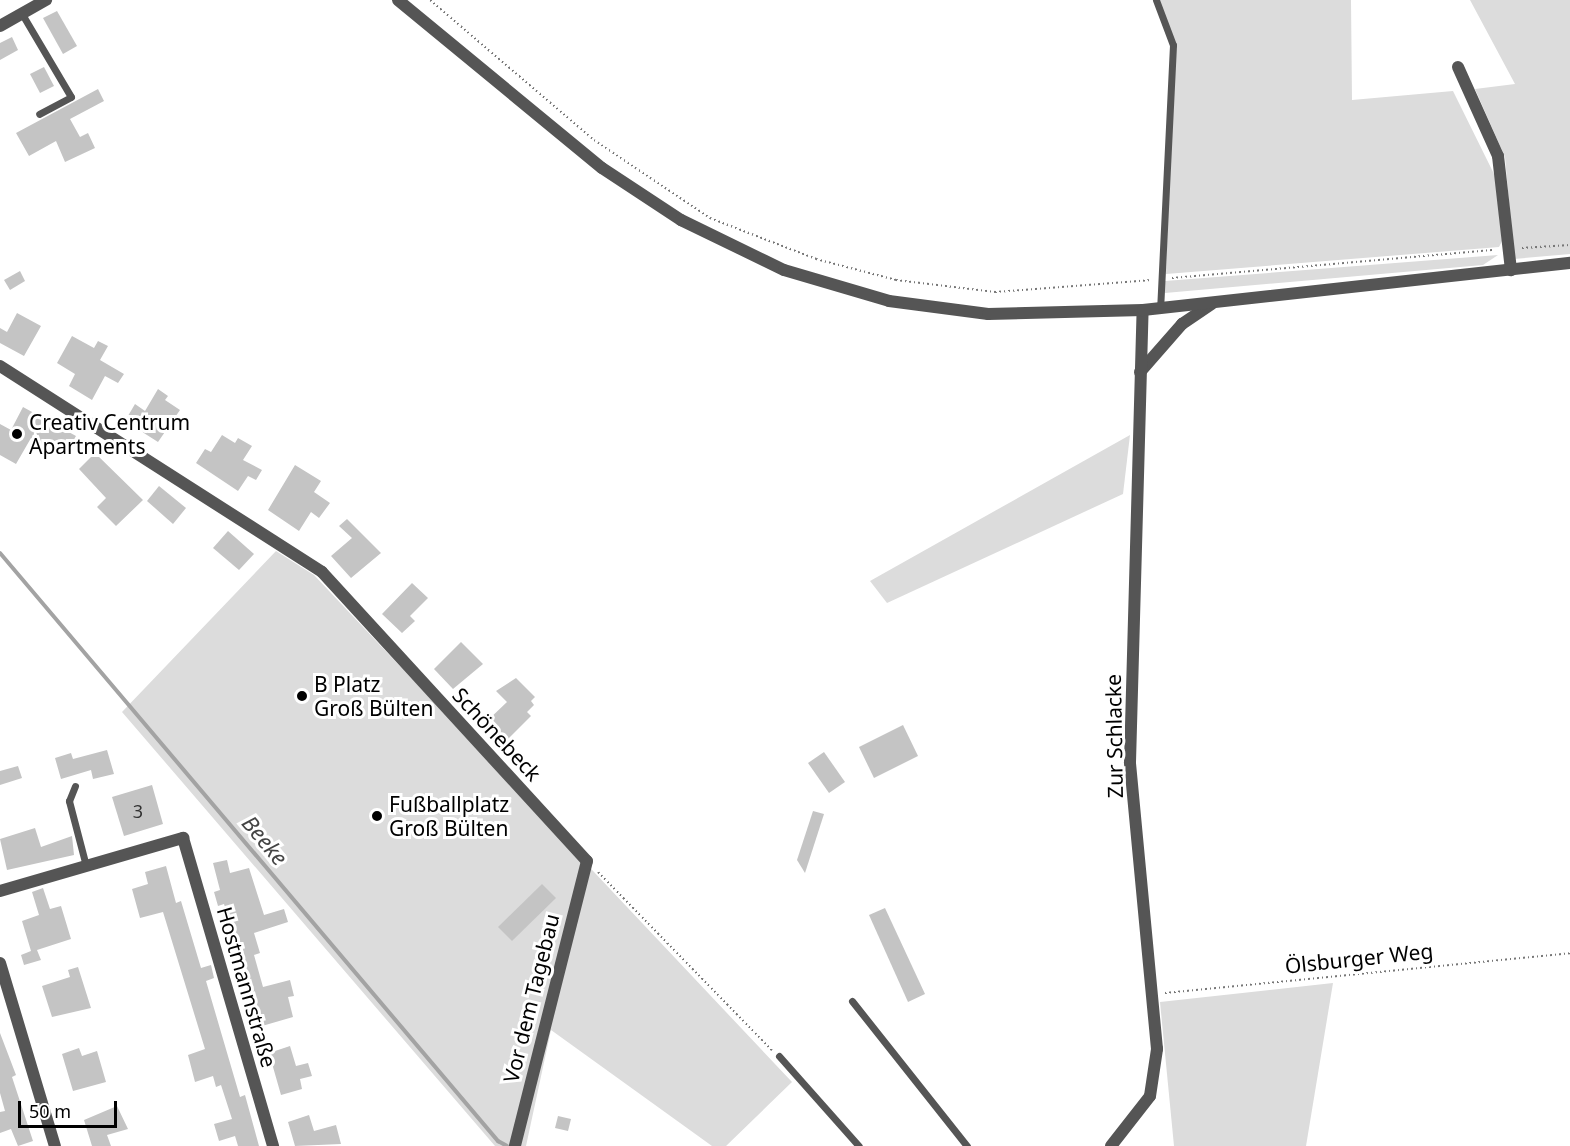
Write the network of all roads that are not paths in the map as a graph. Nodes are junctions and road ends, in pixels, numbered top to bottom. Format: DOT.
graph roads {
  1 [pos="46,0"];
  2 [pos="398,0"];
  3 [pos="1156,0"];
  4 [pos="22,14"];
  5 [pos="0,26"];
  6 [pos="1458,68"];
  7 [pos="39,114"];
  8 [pos="1570,263"];
  9 [pos="1511,270"];
  10 [pos="1212,304"];
  11 [pos="1160,308"];
  12 [pos="1143,310"];
  13 [pos="0,366"];
  14 [pos="1140,372"];
  15 [pos="75,786"];
  16 [pos="587,861"];
  17 [pos="86,866"];
  18 [pos="0,891"];
  19 [pos="0,963"];
  20 [pos="852,1001"];
  21 [pos="778,1056"];
  22 [pos="515,1143"];
  23 [pos="55,1146"];
  24 [pos="273,1146"];
  25 [pos="859,1146"];
  26 [pos="967,1146"];
  27 [pos="1111,1146"];
  1 -- 4 [label="street"];
  2 -- 12 [label="street"];
  3 -- 11 [label="lane"];
  4 -- 5 [label="street"];
  4 -- 7 [label="lane"];
  6 -- 9 [label="street"];
  8 -- 9 [label="street"];
  9 -- 10 [label="street"];
  10 -- 11 [label="street"];
  10 -- 14 [label="street"];
  11 -- 12 [label="street"];
  12 -- 14 [label="street, Zur Schlacke"];
  13 -- 16 [label="street, Schönebeck"];
  14 -- 27 [label="street, Zur Schlacke"];
  15 -- 17 [label="lane"];
  16 -- 22 [label="street, Vor dem Tagebau"];
  17 -- 18 [label="street"];
  17 -- 24 [label="street, Hostmannstraße"];
  19 -- 23 [label="street"];
  20 -- 26 [label="lane"];
  21 -- 25 [label="lane"];
}
